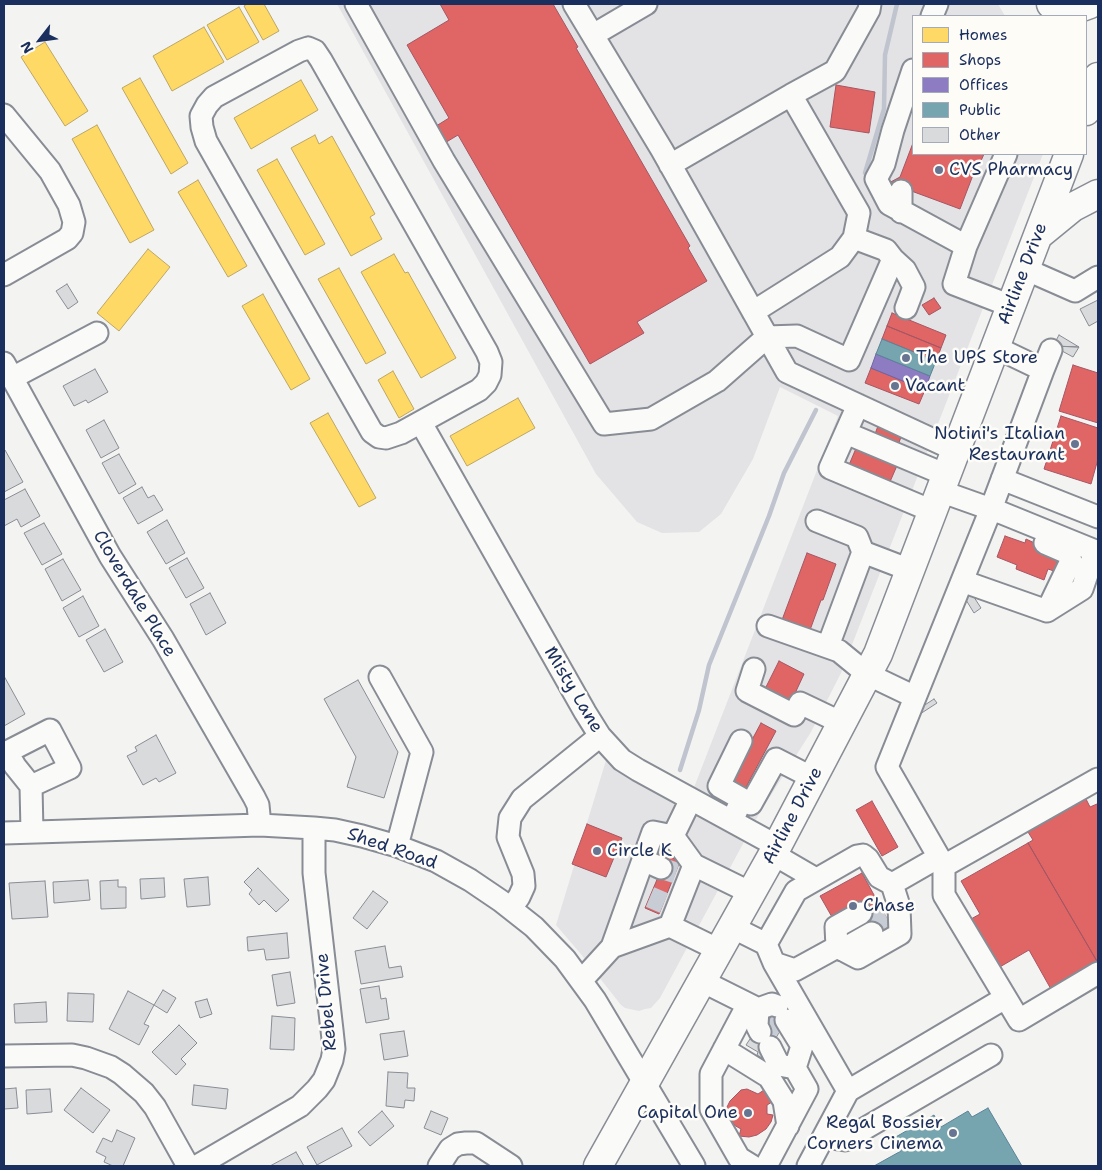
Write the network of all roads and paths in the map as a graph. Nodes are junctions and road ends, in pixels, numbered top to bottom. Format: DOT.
graph roads {
  1 [pos="356,4"];
  2 [pos="574,4"];
  3 [pos="646,4"];
  4 [pos="870,4"];
  5 [pos="1037,4"];
  6 [pos="1051,4"];
  7 [pos="1090,4"];
  8 [pos="1043,15"];
  9 [pos="593,35"];
  10 [pos="912,73"];
  11 [pos="791,95"];
  12 [pos="4,115"];
  13 [pos="1006,155"];
  14 [pos="1069,155"];
  15 [pos="670,165"];
  16 [pos="1098,194"];
  17 [pos="1038,237"];
  18 [pos="854,238"];
  19 [pos="966,246"];
  20 [pos="893,259"];
  21 [pos="1025,269"];
  22 [pos="4,275"];
  23 [pos="1098,277"];
  24 [pos="1011,306"];
  25 [pos="906,308"];
  26 [pos="753,312"];
  27 [pos="97,333"];
  28 [pos="767,337"];
  29 [pos="995,347"];
  30 [pos="1051,350"];
  31 [pos="1043,370"];
  32 [pos="8,371"];
  33 [pos="858,405"];
  34 [pos="421,422"];
  35 [pos="846,433"];
  36 [pos="1002,479"];
  37 [pos="943,482"];
  38 [pos="988,516"];
  39 [pos="1098,516"];
  40 [pos="817,522"];
  41 [pos="1097,551"];
  42 [pos="863,552"];
  43 [pos="910,570"];
  44 [pos="962,581"];
  45 [pos="1047,611"];
  46 [pos="768,626"];
  47 [pos="828,646"];
  48 [pos="754,669"];
  49 [pos="867,674"];
  50 [pos="380,676"];
  51 [pos="915,697"];
  52 [pos="842,723"];
  53 [pos="600,736"];
  54 [pos="741,741"];
  55 [pos="9,769"];
  56 [pos="813,778"];
  57 [pos="1098,778"];
  58 [pos="31,786"];
  59 [pos="691,799"];
  60 [pos="742,799"];
  61 [pos="732,821"];
  62 [pos="260,825"];
  63 [pos="314,828"];
  64 [pos="32,832"];
  65 [pos="4,833"];
  66 [pos="673,836"];
  67 [pos="397,846"];
  68 [pos="775,850"];
  69 [pos="942,861"];
  70 [pos="816,879"];
  71 [pos="664,886"];
  72 [pos="751,893"];
  73 [pos="511,908"];
  74 [pos="884,913"];
  75 [pos="726,938"];
  76 [pos="840,946"];
  77 [pos="612,947"];
  78 [pos="770,953"];
  79 [pos="1098,973"];
  80 [pos="581,981"];
  81 [pos="702,981"];
  82 [pos="1005,998"];
  83 [pos="769,1020"];
  84 [pos="724,1049"];
  85 [pos="991,1055"];
  86 [pos="4,1056"];
  87 [pos="794,1063"];
  88 [pos="644,1084"];
  89 [pos="848,1091"];
  90 [pos="788,1126"];
  91 [pos="476,1143"];
  92 [pos="818,1155"];
  93 [pos="188,1166"];
  94 [pos="197,1166"];
  95 [pos="438,1166"];
  96 [pos="446,1166"];
  97 [pos="511,1166"];
  98 [pos="598,1166"];
  99 [pos="694,1166"];
  100 [pos="752,1166"];
  101 [pos="766,1166"];
  1 -- 28 [label="street"];
  2 -- 9 [label="street"];
  3 -- 9 [label="street"];
  4 -- 11 [label="street"];
  5 -- 8 [label="main road"];
  6 -- 7 [label="main road"];
  9 -- 15 [label="street"];
  10 -- 19 [label="street"];
  11 -- 15 [label="street"];
  11 -- 18 [label="street"];
  12 -- 22 [label="street"];
  13 -- 19 [label="street"];
  14 -- 17 [label="main road, Airline Drive"];
  15 -- 26 [label="street"];
  16 -- 17 [label="main road"];
  17 -- 21 [label="main road, Airline Drive"];
  18 -- 20 [label="street"];
  18 -- 26 [label="street"];
  19 -- 24 [label="street"];
  20 -- 25 [label="street"];
  20 -- 28 [label="street"];
  21 -- 23 [label="street"];
  21 -- 24 [label="main road, Airline Drive"];
  24 -- 29 [label="main road, Airline Drive"];
  26 -- 28 [label="street"];
  27 -- 32 [label="street"];
  28 -- 33 [label="street"];
  29 -- 31 [label="street"];
  29 -- 37 [label="main road, Airline Drive"];
  30 -- 31 [label="street"];
  31 -- 36 [label="street"];
  32 -- 62 [label="street, Cloverdale Place"];
  33 -- 35 [label="street"];
  33 -- 37 [label="street"];
  34 -- 34 [label="street"];
  34 -- 53 [label="street, Misty Lane"];
  35 -- 37 [label="street"];
  35 -- 37 [label="street"];
  36 -- 38 [label="street"];
  36 -- 39 [label="street"];
  37 -- 38 [label="street"];
  37 -- 43 [label="main road, Airline Drive"];
  38 -- 41 [label="street"];
  38 -- 44 [label="street"];
  38 -- 45 [label="street"];
  40 -- 42 [label="street"];
  41 -- 45 [label="street"];
  42 -- 43 [label="street"];
  42 -- 47 [label="street"];
  43 -- 49 [label="main road, Airline Drive"];
  44 -- 45 [label="street"];
  44 -- 51 [label="street"];
  46 -- 47 [label="street"];
  47 -- 49 [label="street"];
  48 -- 52 [label="street"];
  49 -- 51 [label="street"];
  49 -- 52 [label="main road, Airline Drive"];
  50 -- 67 [label="street"];
  51 -- 69 [label="street"];
  52 -- 56 [label="main road, Airline Drive"];
  53 -- 59 [label="street, Misty Lane"];
  53 -- 73 [label="street"];
  54 -- 60 [label="street"];
  55 -- 58 [label="street"];
  55 -- 58 [label="street"];
  56 -- 60 [label="street"];
  56 -- 68 [label="main road, Airline Drive"];
  57 -- 69 [label="street"];
  58 -- 64 [label="street"];
  59 -- 61 [label="street, Misty Lane"];
  59 -- 66 [label="street"];
  60 -- 61 [label="street"];
  61 -- 68 [label="street, Misty Lane"];
  62 -- 63 [label="street, Shed Road"];
  62 -- 64 [label="street, Shed Road"];
  63 -- 67 [label="street, Shed Road"];
  63 -- 94 [label="street, Rebel Drive"];
  64 -- 65 [label="street, Shed Road"];
  66 -- 71 [label="street"];
  66 -- 71 [label="street"];
  67 -- 73 [label="street, Shed Road"];
  68 -- 70 [label="street, Misty Lane"];
  68 -- 72 [label="main road, Airline Drive"];
  69 -- 74 [label="street"];
  69 -- 82 [label="street"];
  70 -- 74 [label="street"];
  70 -- 78 [label="street"];
  71 -- 72 [label="street"];
  71 -- 75 [label="street"];
  71 -- 77 [label="street"];
  71 -- 77 [label="street"];
  72 -- 75 [label="main road, Airline Drive"];
  73 -- 80 [label="street, Shed Road"];
  74 -- 76 [label="street"];
  74 -- 76 [label="street"];
  75 -- 78 [label="street"];
  75 -- 81 [label="main road, Airline Drive"];
  76 -- 78 [label="street"];
  77 -- 80 [label="street"];
  78 -- 89 [label="street"];
  79 -- 82 [label="street"];
  80 -- 88 [label="street, Shed Road"];
  81 -- 83 [label="street"];
  81 -- 88 [label="main road, Airline Drive"];
  82 -- 89 [label="street"];
  83 -- 84 [label="street"];
  83 -- 87 [label="street"];
  83 -- 87 [label="street"];
  84 -- 90 [label="street"];
  84 -- 100 [label="street"];
  85 -- 92 [label="street"];
  86 -- 93 [label="street"];
  87 -- 90 [label="street"];
  88 -- 98 [label="main road, Airline Drive"];
  88 -- 99 [label="street, Shed Road"];
  89 -- 92 [label="street"];
  90 -- 101 [label="street"];
  91 -- 95 [label="street"];
  91 -- 96 [label="street"];
  91 -- 97 [label="street"];
}
